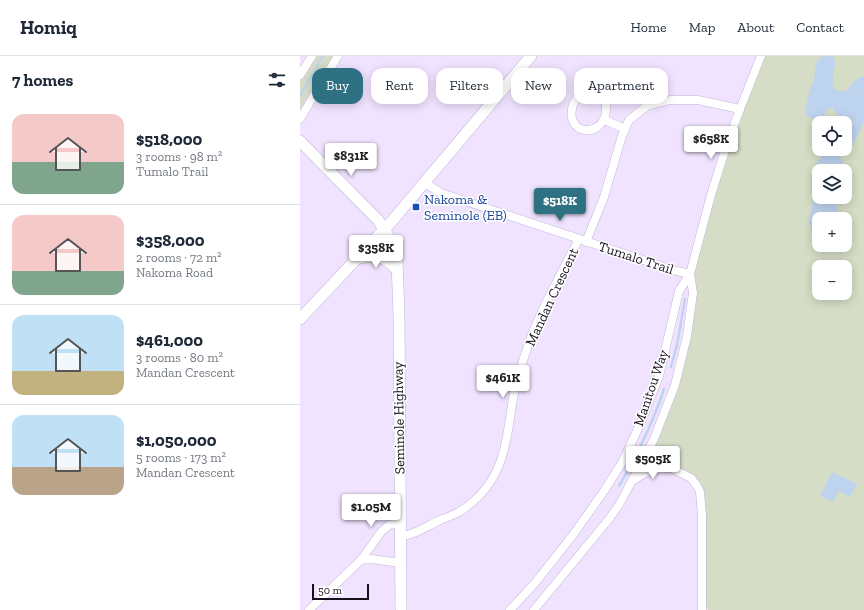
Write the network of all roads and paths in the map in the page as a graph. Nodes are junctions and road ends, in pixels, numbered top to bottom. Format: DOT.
graph roads {
  1 [pos="312,56"];
  2 [pos="338,56"];
  3 [pos="531,56"];
  4 [pos="761,56"];
  5 [pos="300,75"];
  6 [pos="740,109"];
  7 [pos="300,120"];
  8 [pos="604,120"];
  9 [pos="625,129"];
  10 [pos="300,141"];
  11 [pos="425,183"];
  12 [pos="384,228"];
  13 [pos="582,240"];
  14 [pos="356,259"];
  15 [pos="398,271"];
  16 [pos="690,274"];
  17 [pos="300,319"];
  18 [pos="646,456"];
  19 [pos="672,468"];
  20 [pos="631,482"];
  21 [pos="400,522"];
  22 [pos="401,536"];
  23 [pos="361,560"];
  24 [pos="401,563"];
  25 [pos="309,610"];
  26 [pos="401,610"];
  27 [pos="510,610"];
  28 [pos="534,610"];
  29 [pos="702,610"];
  1 -- 5 [label="street"];
  2 -- 7 [label="street"];
  3 -- 11 [label="street"];
  4 -- 6 [label="street, Manitou Way"];
  6 -- 9 [label="street, Mandan Crescent"];
  6 -- 16 [label="street, Manitou Way"];
  8 -- 8 [label="street"];
  8 -- 9 [label="street"];
  9 -- 13 [label="street, Mandan Crescent"];
  10 -- 12 [label="street, Seminole Highway"];
  11 -- 12 [label="street"];
  11 -- 13 [label="street, Tumalo Trail"];
  12 -- 14 [label="street"];
  12 -- 15 [label="street, Seminole Highway"];
  13 -- 16 [label="street, Tumalo Trail"];
  13 -- 22 [label="street, Mandan Crescent"];
  14 -- 15 [label="street"];
  14 -- 17 [label="street"];
  15 -- 21 [label="street, Seminole Highway"];
  16 -- 18 [label="street, Manitou Way"];
  16 -- 27 [label="street, Manitou Way"];
  18 -- 19 [label="street"];
  18 -- 20 [label="street, Manitou Way"];
  19 -- 20 [label="street"];
  19 -- 29 [label="street"];
  20 -- 28 [label="street, Manitou Way"];
  21 -- 22 [label="street, Seminole Highway"];
  21 -- 23 [label="street"];
  22 -- 24 [label="street, Seminole Highway"];
  23 -- 24 [label="street"];
  23 -- 25 [label="street"];
  24 -- 26 [label="street, Seminole Highway"];
}
